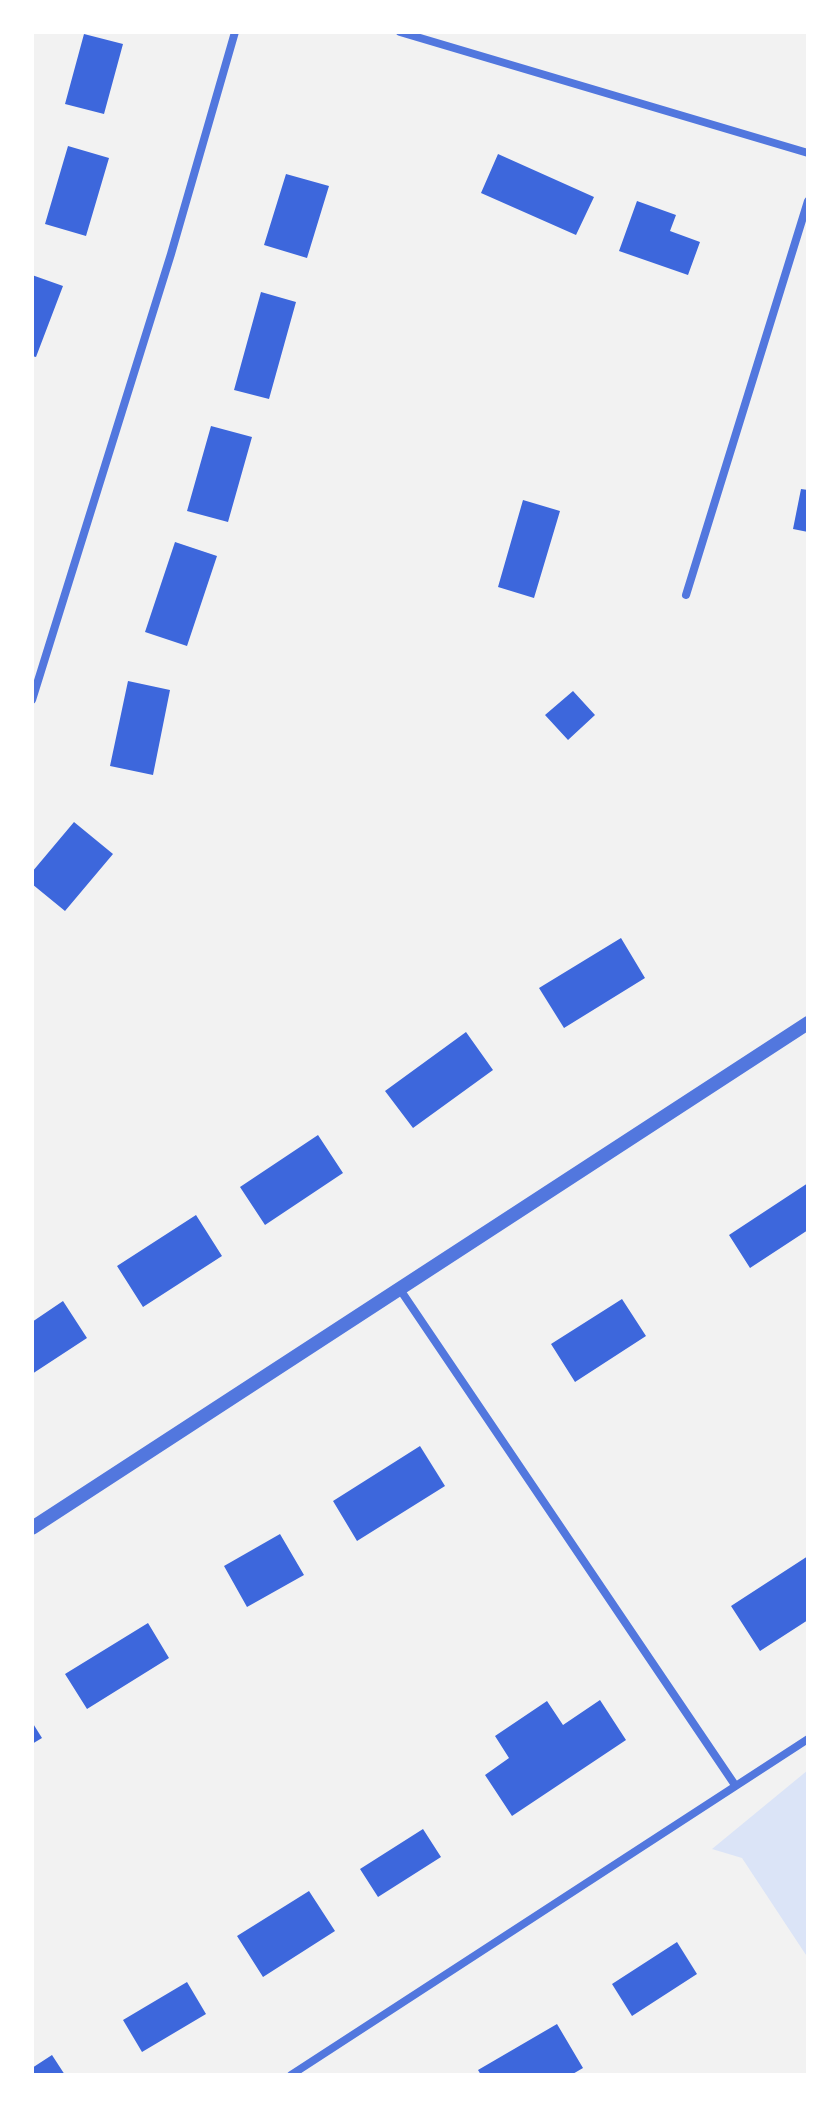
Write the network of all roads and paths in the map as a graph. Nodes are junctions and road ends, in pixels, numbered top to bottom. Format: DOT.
graph roads {
  1 [pos="235,32"];
  2 [pos="400,32"];
  3 [pos="808,153"];
  4 [pos="808,201"];
  5 [pos="686,595"];
  6 [pos="32,700"];
  7 [pos="808,1023"];
  8 [pos="399,1288"];
  9 [pos="32,1528"];
  10 [pos="808,1739"];
  11 [pos="735,1785"];
  12 [pos="291,2075"];
  1 -- 6 [label="street"];
  2 -- 3 [label="street"];
  4 -- 5 [label="street"];
  7 -- 8 [label="street"];
  8 -- 9 [label="street"];
  8 -- 11 [label="street"];
  10 -- 11 [label="street"];
  11 -- 12 [label="street"];
}
